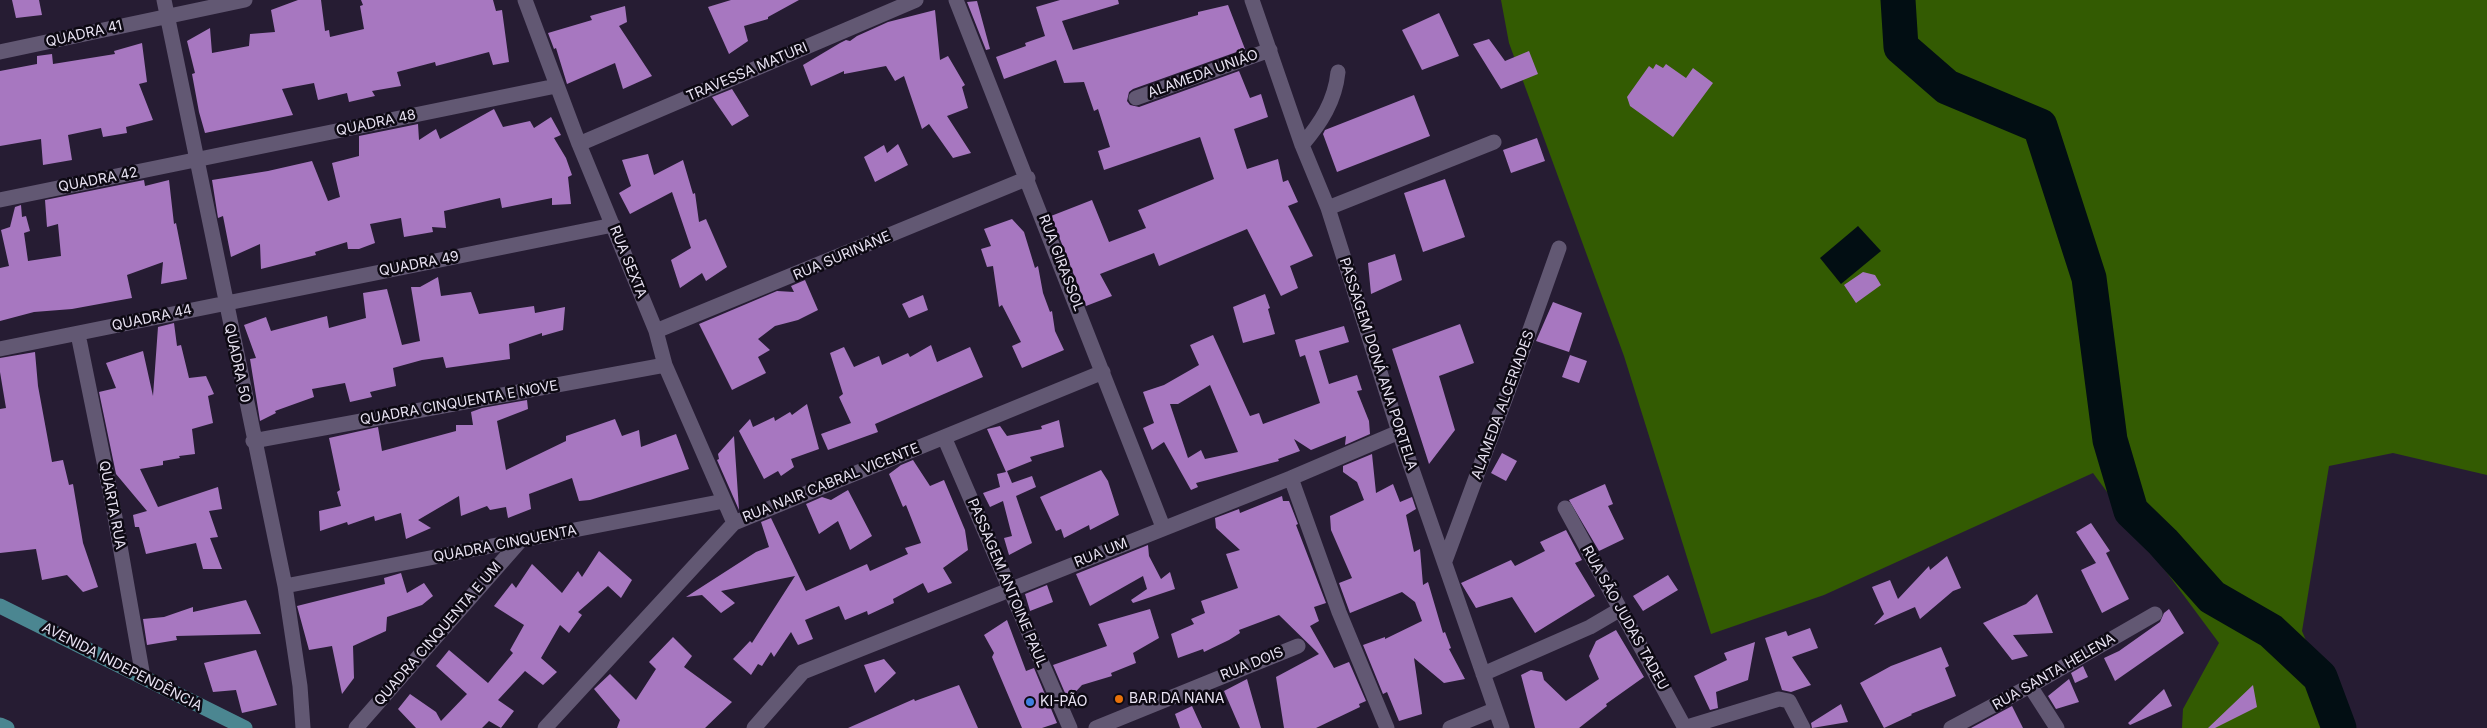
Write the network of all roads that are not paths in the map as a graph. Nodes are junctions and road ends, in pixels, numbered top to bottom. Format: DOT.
graph roads {
  1 [pos="164,0"];
  2 [pos="245,0"];
  3 [pos="525,0"];
  4 [pos="916,0"];
  5 [pos="956,0"];
  6 [pos="1252,0"];
  7 [pos="167,15"];
  8 [pos="1270,50"];
  9 [pos="0,52"];
  10 [pos="1338,72"];
  11 [pos="556,86"];
  12 [pos="1136,98"];
  13 [pos="1494,142"];
  14 [pos="579,144"];
  15 [pos="1302,145"];
  16 [pos="196,161"];
  17 [pos="1028,178"];
  18 [pos="0,200"];
  19 [pos="1328,208"];
  20 [pos="613,225"];
  21 [pos="1559,248"];
  22 [pos="225,303"];
  23 [pos="656,331"];
  24 [pos="78,334"];
  25 [pos="0,349"];
  26 [pos="665,365"];
  27 [pos="1103,372"];
  28 [pos="1399,432"];
  29 [pos="944,437"];
  30 [pos="253,441"];
  31 [pos="1291,478"];
  32 [pos="724,502"];
  33 [pos="1565,508"];
  34 [pos="734,523"];
  35 [pos="1163,528"];
  36 [pos="521,540"];
  37 [pos="1445,561"];
  38 [pos="285,586"];
  39 [pos="1010,590"];
  40 [pos="0,606"];
  41 [pos="1619,610"];
  42 [pos="2155,614"];
  43 [pos="1298,646"];
  44 [pos="1483,674"];
  45 [pos="143,677"];
  46 [pos="2030,686"];
  47 [pos="1494,710"];
  48 [pos="0,725"];
  49 [pos="7,728"];
  50 [pos="245,728"];
  51 [pos="303,728"];
  52 [pos="356,728"];
  53 [pos="544,728"];
  54 [pos="754,728"];
  55 [pos="1070,728"];
  56 [pos="1096,728"];
  57 [pos="1387,728"];
  58 [pos="1450,728"];
  59 [pos="1502,728"];
  60 [pos="1684,728"];
  61 [pos="1802,728"];
  62 [pos="1951,728"];
  63 [pos="2057,728"];
  1 -- 7 [label="street, QUADRA 50"];
  2 -- 7 [label="street, QUADRA 41"];
  3 -- 11 [label="street, RUA SEXTA"];
  4 -- 14 [label="street, TRAVESSA MATURI"];
  5 -- 17 [label="street, RUA GIRASSOL"];
  6 -- 8 [label="street, PASSAGEM DONÁ ANA PORTELA"];
  7 -- 9 [label="street, QUADRA 41"];
  7 -- 16 [label="street, QUADRA 50"];
  8 -- 12 [label="street, ALAMEDA UNIÃO"];
  8 -- 15 [label="street, PASSAGEM DONÁ ANA PORTELA"];
  10 -- 15 [label="street"];
  11 -- 14 [label="street, RUA SEXTA"];
  11 -- 16 [label="street, QUADRA 48"];
  13 -- 19 [label="street"];
  14 -- 20 [label="street, RUA SEXTA"];
  15 -- 19 [label="street, PASSAGEM DONÁ ANA PORTELA"];
  16 -- 18 [label="street, QUADRA 42"];
  16 -- 22 [label="street, QUADRA 50"];
  17 -- 23 [label="street, RUA SURINANE"];
  17 -- 27 [label="street, RUA GIRASSOL"];
  19 -- 28 [label="street, PASSAGEM DONÁ ANA PORTELA"];
  20 -- 22 [label="street, QUADRA 49"];
  20 -- 23 [label="street, RUA SEXTA"];
  21 -- 37 [label="street, ALAMEDA ALCERIADES"];
  22 -- 24 [label="street, QUADRA 44"];
  22 -- 30 [label="street, QUADRA 50"];
  23 -- 26 [label="street, RUA SEXTA"];
  24 -- 25 [label="street, QUADRA 44"];
  24 -- 45 [label="street, QUARTA RUA"];
  26 -- 30 [label="street, QUADRA CINQUENTA E NOVE"];
  26 -- 32 [label="street, RUA SEXTA"];
  27 -- 29 [label="street, RUA NAIR CABRAL VICENTE"];
  27 -- 35 [label="street, RUA GIRASSOL"];
  28 -- 31 [label="street, RUA UM"];
  28 -- 37 [label="street, PASSAGEM DONÁ ANA PORTELA"];
  29 -- 34 [label="street, RUA NAIR CABRAL VICENTE"];
  29 -- 39 [label="street, PASSAGEM ANTOINE PAUL"];
  30 -- 38 [label="street, QUADRA 50"];
  31 -- 35 [label="street, RUA UM"];
  31 -- 57 [label="street"];
  32 -- 34 [label="street, RUA SEXTA"];
  32 -- 36 [label="street, QUADRA CINQUENTA"];
  33 -- 41 [label="street, RUA SÃO JUDAS TADEU"];
  34 -- 53 [label="street, RUA NAIR CABRAL VICENTE"];
  35 -- 39 [label="street, RUA UM"];
  36 -- 38 [label="street, QUADRA CINQUENTA"];
  36 -- 52 [label="street, QUADRA CINQUENTA E UM"];
  37 -- 44 [label="street, PASSAGEM DONÁ ANA PORTELA"];
  38 -- 51 [label="street, QUADRA 50"];
  39 -- 54 [label="street, RUA UM"];
  39 -- 55 [label="street, PASSAGEM ANTOINE PAUL"];
  40 -- 45 [label="main road, AVENIDA INDEPENDÊNCIA"];
  41 -- 44 [label="street"];
  41 -- 60 [label="street, RUA SÃO JUDAS TADEU"];
  42 -- 46 [label="street, RUA SANTA HELENA"];
  43 -- 56 [label="street, RUA DOIS"];
  44 -- 47 [label="street, PASSAGEM DONÁ ANA PORTELA"];
  45 -- 50 [label="main road, AVENIDA INDEPENDÊNCIA"];
  46 -- 62 [label="street, RUA SANTA HELENA"];
  46 -- 63 [label="street"];
  47 -- 58 [label="street"];
  47 -- 59 [label="street, PASSAGEM DONÁ ANA PORTELA"];
  48 -- 49 [label="main road"];
  60 -- 61 [label="street"];
}
